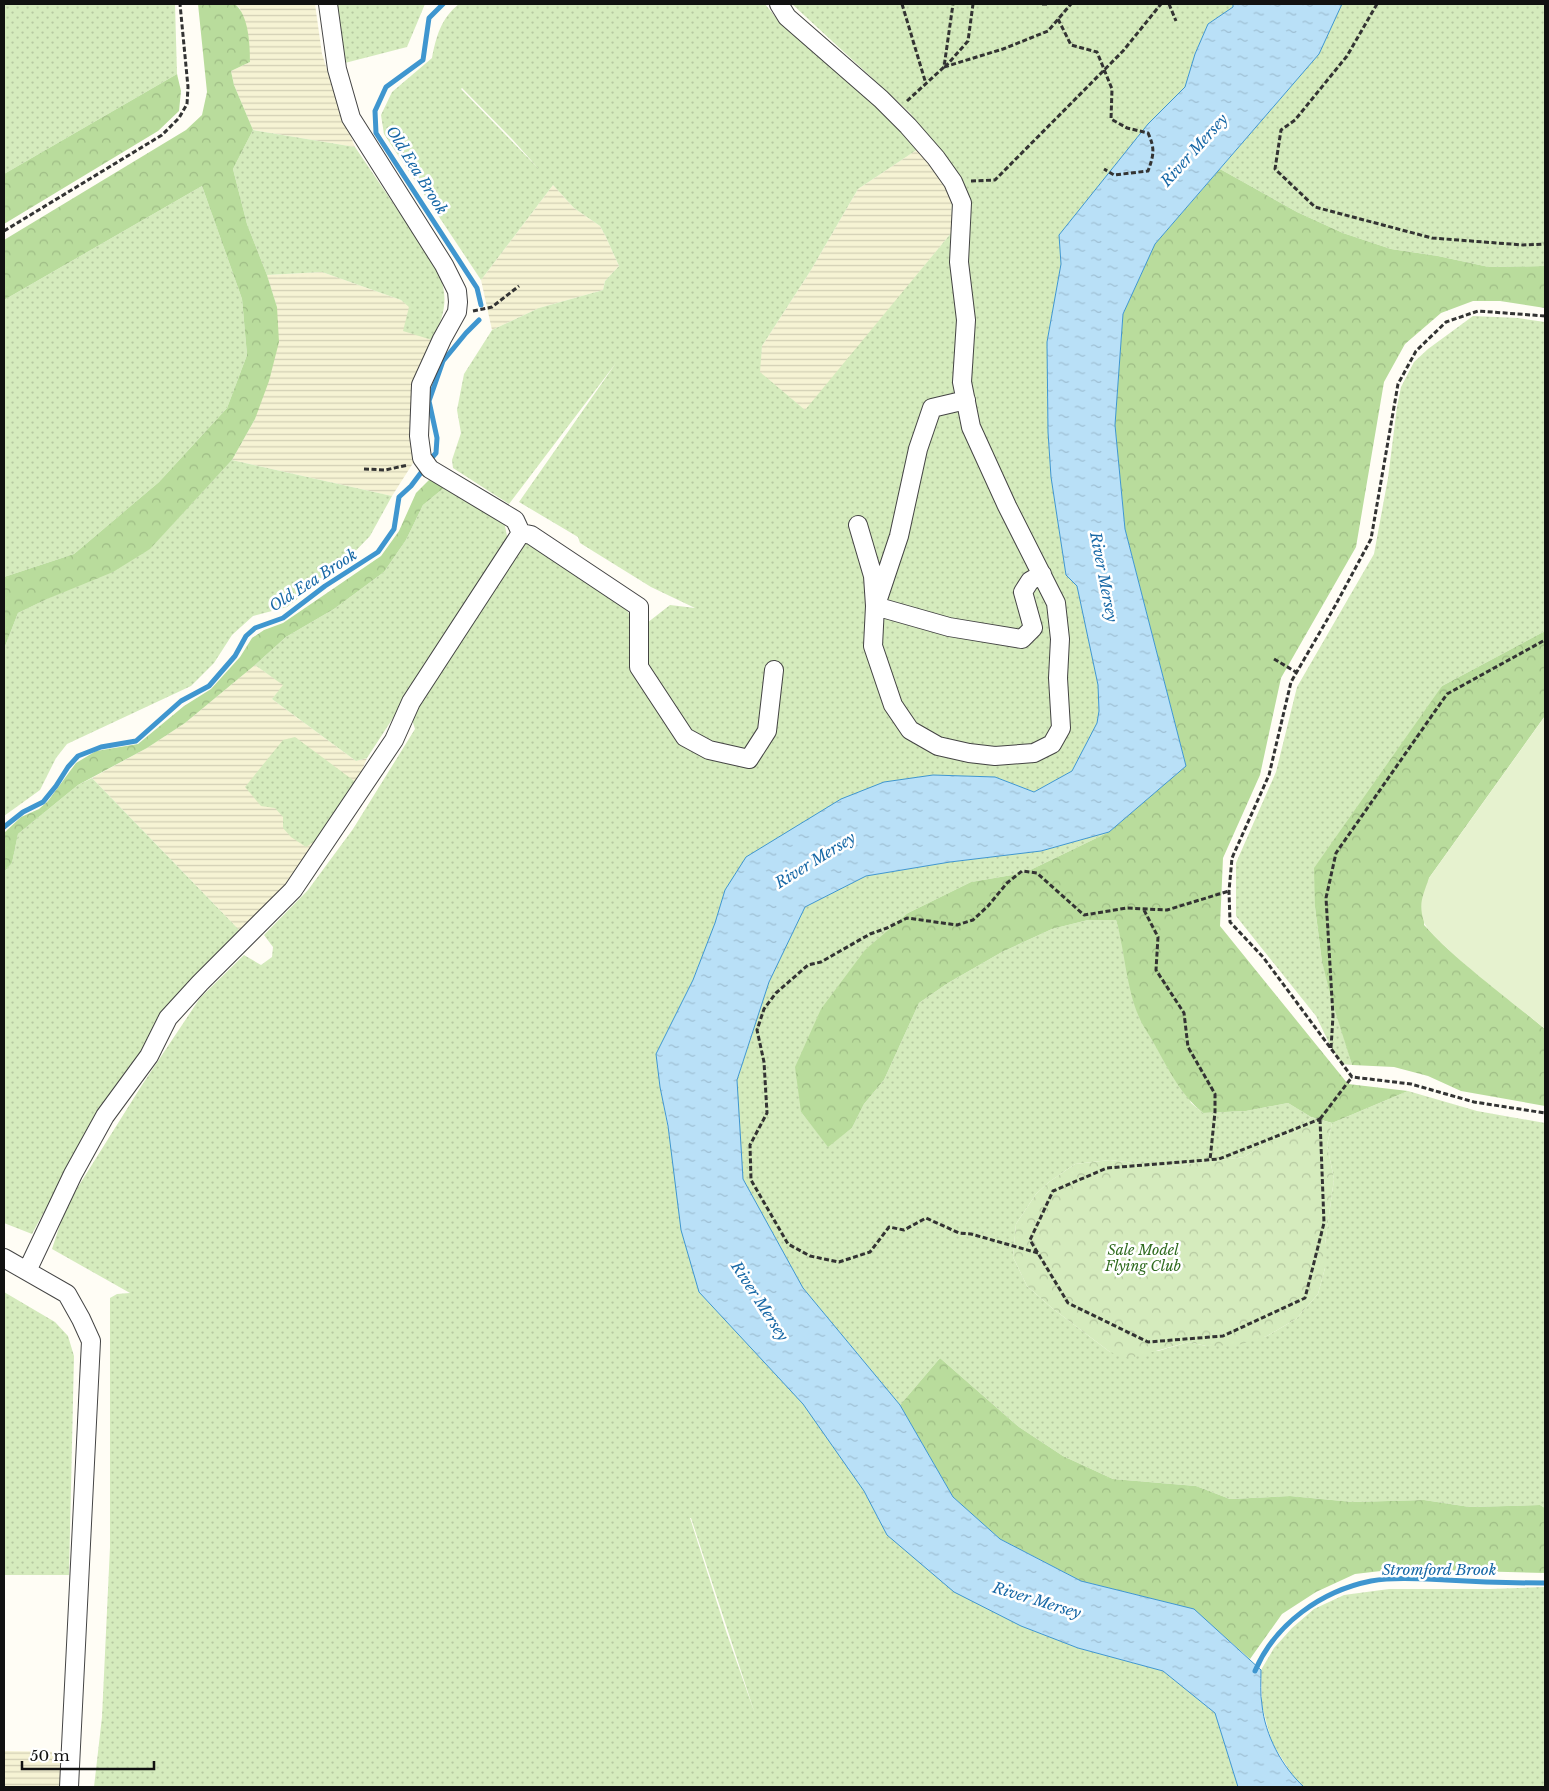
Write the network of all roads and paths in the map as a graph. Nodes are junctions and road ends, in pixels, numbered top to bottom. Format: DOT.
graph roads {
  1 [pos="180,4"];
  2 [pos="328,4"];
  3 [pos="779,4"];
  4 [pos="902,4"];
  5 [pos="953,4"];
  6 [pos="973,4"];
  7 [pos="1042,4"];
  8 [pos="1047,4"];
  9 [pos="1070,4"];
  10 [pos="1161,4"];
  11 [pos="1169,4"];
  12 [pos="1377,4"];
  13 [pos="1058,19"];
  14 [pos="1176,21"];
  15 [pos="944,67"];
  16 [pos="926,84"];
  17 [pos="895,112"];
  18 [pos="1104,169"];
  19 [pos="953,182"];
  20 [pos="4,231"];
  21 [pos="1545,244"];
  22 [pos="519,286"];
  23 [pos="458,308"];
  24 [pos="1545,316"];
  25 [pos="966,400"];
  26 [pos="422,458"];
  27 [pos="364,470"];
  28 [pos="858,526"];
  29 [pos="521,533"];
  30 [pos="1042,574"];
  31 [pos="875,606"];
  32 [pos="1545,640"];
  33 [pos="1274,659"];
  34 [pos="774,670"];
  35 [pos="1296,672"];
  36 [pos="1229,891"];
  37 [pos="1143,909"];
  38 [pos="1331,1049"];
  39 [pos="1352,1077"];
  40 [pos="1545,1114"];
  41 [pos="1320,1119"];
  42 [pos="1210,1160"];
  43 [pos="1038,1253"];
  44 [pos="4,1258"];
  45 [pos="27,1271"];
  46 [pos="69,1787"];
  1 -- 20 [label="path"];
  2 -- 23 [label="street"];
  3 -- 17 [label="street"];
  4 -- 16 [label="path"];
  5 -- 15 [label="path"];
  6 -- 15 [label="path"];
  7 -- 8 [label="path"];
  9 -- 13 [label="path"];
  10 -- 19 [label="path"];
  11 -- 14 [label="path"];
  12 -- 21 [label="path"];
  13 -- 15 [label="path"];
  13 -- 18 [label="path"];
  15 -- 16 [label="path"];
  16 -- 17 [label="path"];
  17 -- 19 [label="street"];
  19 -- 25 [label="street"];
  22 -- 23 [label="path"];
  23 -- 26 [label="street"];
  24 -- 35 [label="path"];
  25 -- 30 [label="street"];
  25 -- 31 [label="street"];
  26 -- 27 [label="path"];
  26 -- 29 [label="street"];
  28 -- 31 [label="street"];
  29 -- 34 [label="street"];
  29 -- 45 [label="street"];
  30 -- 31 [label="street"];
  30 -- 31 [label="street"];
  32 -- 38 [label="path"];
  33 -- 35 [label="path"];
  35 -- 36 [label="path"];
  36 -- 37 [label="path"];
  36 -- 38 [label="path"];
  37 -- 42 [label="path"];
  37 -- 43 [label="path"];
  38 -- 39 [label="path"];
  39 -- 40 [label="path"];
  39 -- 41 [label="path"];
  41 -- 42 [label="path"];
  41 -- 43 [label="path"];
  42 -- 43 [label="path"];
  44 -- 45 [label="street"];
  45 -- 46 [label="street"];
}
